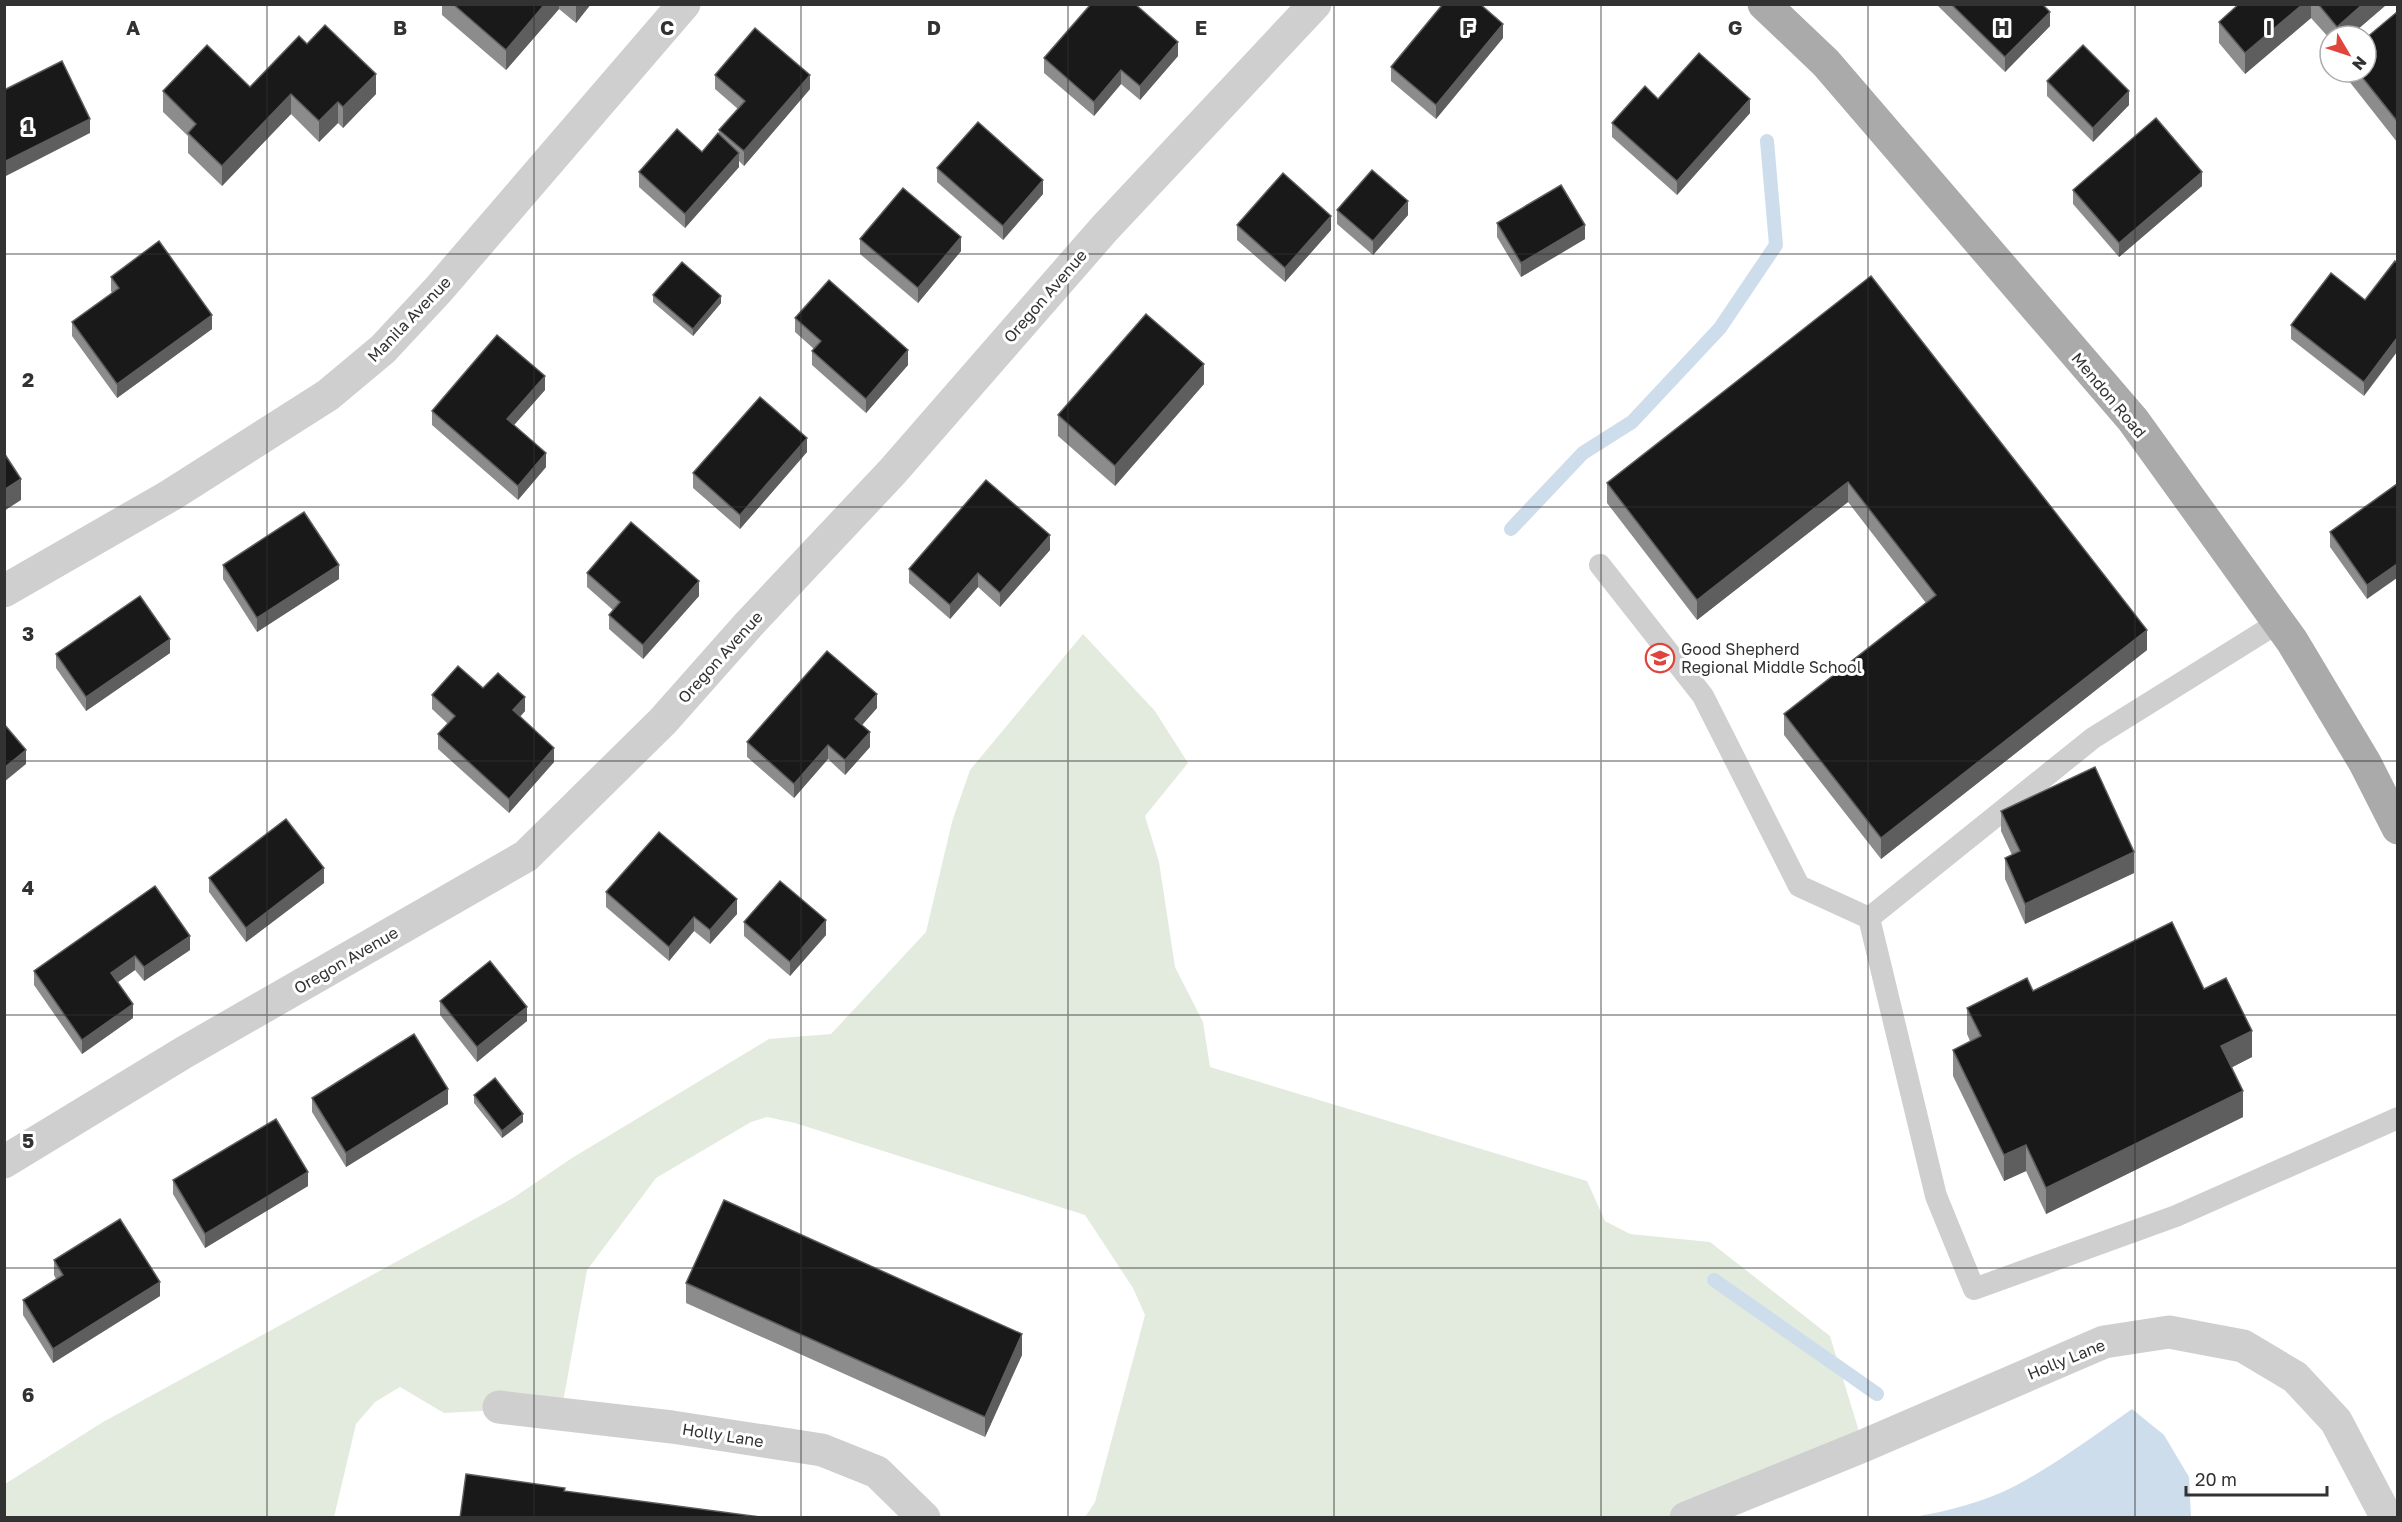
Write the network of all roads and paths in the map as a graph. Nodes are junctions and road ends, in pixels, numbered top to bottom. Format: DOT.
graph roads {
  1 [pos="684,4"];
  2 [pos="1315,4"];
  3 [pos="1764,4"];
  4 [pos="1600,565"];
  5 [pos="4,591"];
  6 [pos="2279,622"];
  7 [pos="2397,828"];
  8 [pos="1869,918"];
  9 [pos="2397,1118"];
  10 [pos="4,1162"];
  11 [pos="499,1407"];
  12 [pos="924,1518"];
  13 [pos="1686,1518"];
  14 [pos="2387,1518"];
  1 -- 5 [label="street, Manila Avenue"];
  2 -- 10 [label="street, Oregon Avenue"];
  3 -- 6 [label="main road, Mendon Road"];
  4 -- 8 [label="lane"];
  6 -- 7 [label="main road, Mendon Road"];
  6 -- 8 [label="lane"];
  8 -- 9 [label="lane"];
  11 -- 12 [label="street, Holly Lane"];
  13 -- 14 [label="street, Holly Lane"];
}
